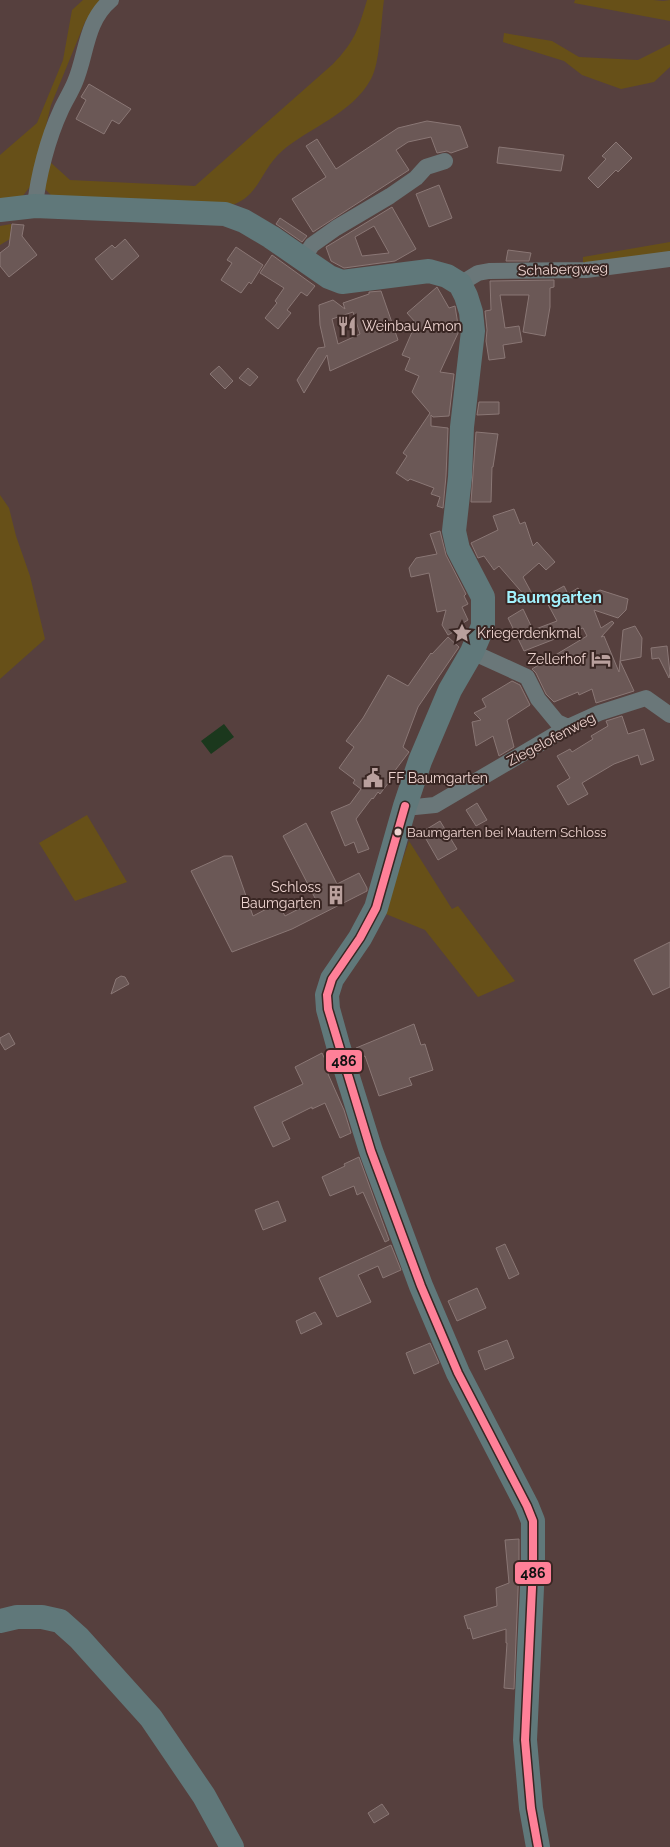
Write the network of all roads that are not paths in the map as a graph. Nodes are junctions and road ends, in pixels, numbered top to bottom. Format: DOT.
graph roads {
  1 [pos="111,0"];
  2 [pos="445,161"];
  3 [pos="35,206"];
  4 [pos="0,210"];
  5 [pos="303,259"];
  6 [pos="670,259"];
  7 [pos="460,284"];
  8 [pos="472,652"];
  9 [pos="646,698"];
  10 [pos="670,699"];
  11 [pos="670,715"];
  12 [pos="568,727"];
  13 [pos="406,806"];
  14 [pos="0,1621"];
  15 [pos="232,1847"];
  16 [pos="538,1847"];
  1 -- 3 [label="street"];
  2 -- 5 [label="street"];
  3 -- 4 [label="street"];
  3 -- 5 [label="street"];
  5 -- 7 [label="street"];
  6 -- 7 [label="street, Schabergweg"];
  7 -- 8 [label="street"];
  8 -- 12 [label="street"];
  8 -- 13 [label="street"];
  9 -- 10 [label="street"];
  9 -- 11 [label="street"];
  9 -- 12 [label="street, Ziegelofenweg"];
  12 -- 13 [label="street, Ziegelofenweg"];
  13 -- 16 [label="street"];
  14 -- 15 [label="street"];
}
